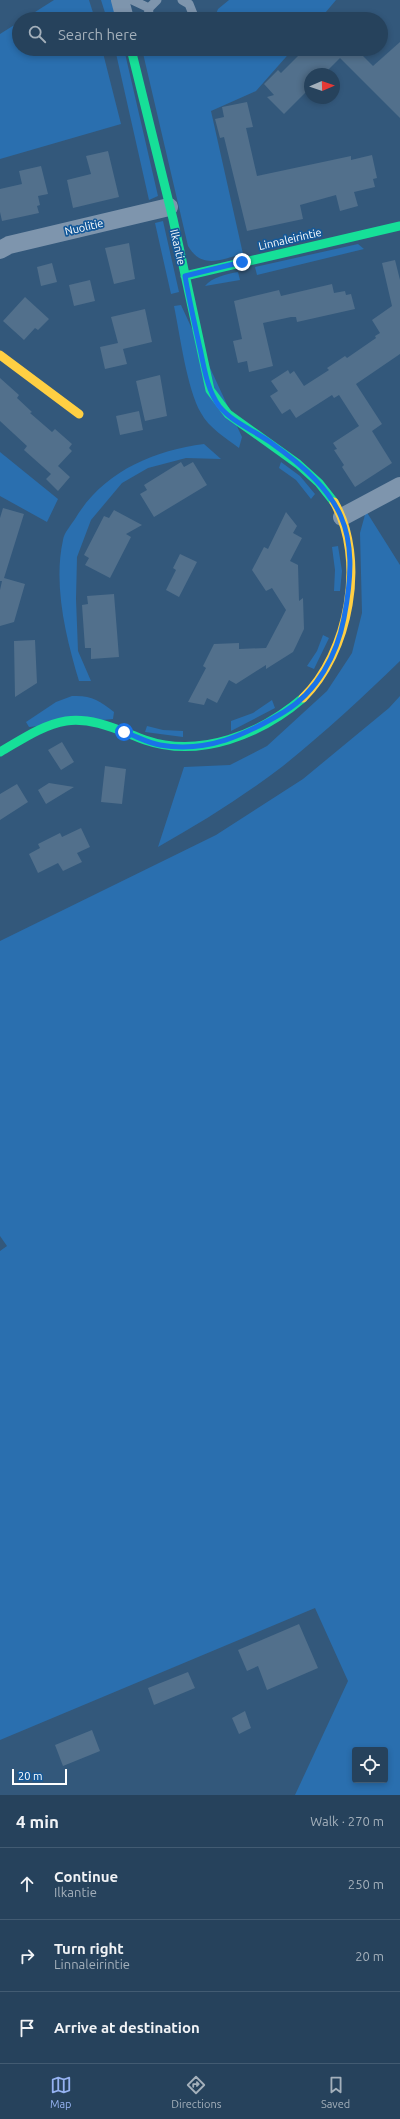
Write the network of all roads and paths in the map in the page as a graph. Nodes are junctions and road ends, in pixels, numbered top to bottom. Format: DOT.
graph roads {
  1 [pos="120,0"];
  2 [pos="132,0"];
  3 [pos="157,0"];
  4 [pos="182,0"];
  5 [pos="148,8"];
  6 [pos="123,12"];
  7 [pos="148,12"];
  8 [pos="193,12"];
  9 [pos="134,56"];
  10 [pos="169,207"];
  11 [pos="400,226"];
  12 [pos="0,250"];
  13 [pos="185,276"];
  14 [pos="0,355"];
  15 [pos="79,414"];
  16 [pos="400,486"];
  17 [pos="342,517"];
  18 [pos="0,751"];
  1 -- 6 [label="street"];
  2 -- 5 [label="lane"];
  3 -- 5 [label="lane"];
  4 -- 8 [label="lane"];
  5 -- 7 [label="lane"];
  9 -- 10 [label="street, Ilkantie"];
  10 -- 12 [label="street, Nuolitie"];
  10 -- 13 [label="street, Ilkantie"];
  11 -- 13 [label="street, Linnaleirintie"];
  13 -- 17 [label="street, Ilkantie"];
  14 -- 15 [label="street"];
  16 -- 17 [label="street"];
  17 -- 18 [label="street, Ilkantie"];
}
